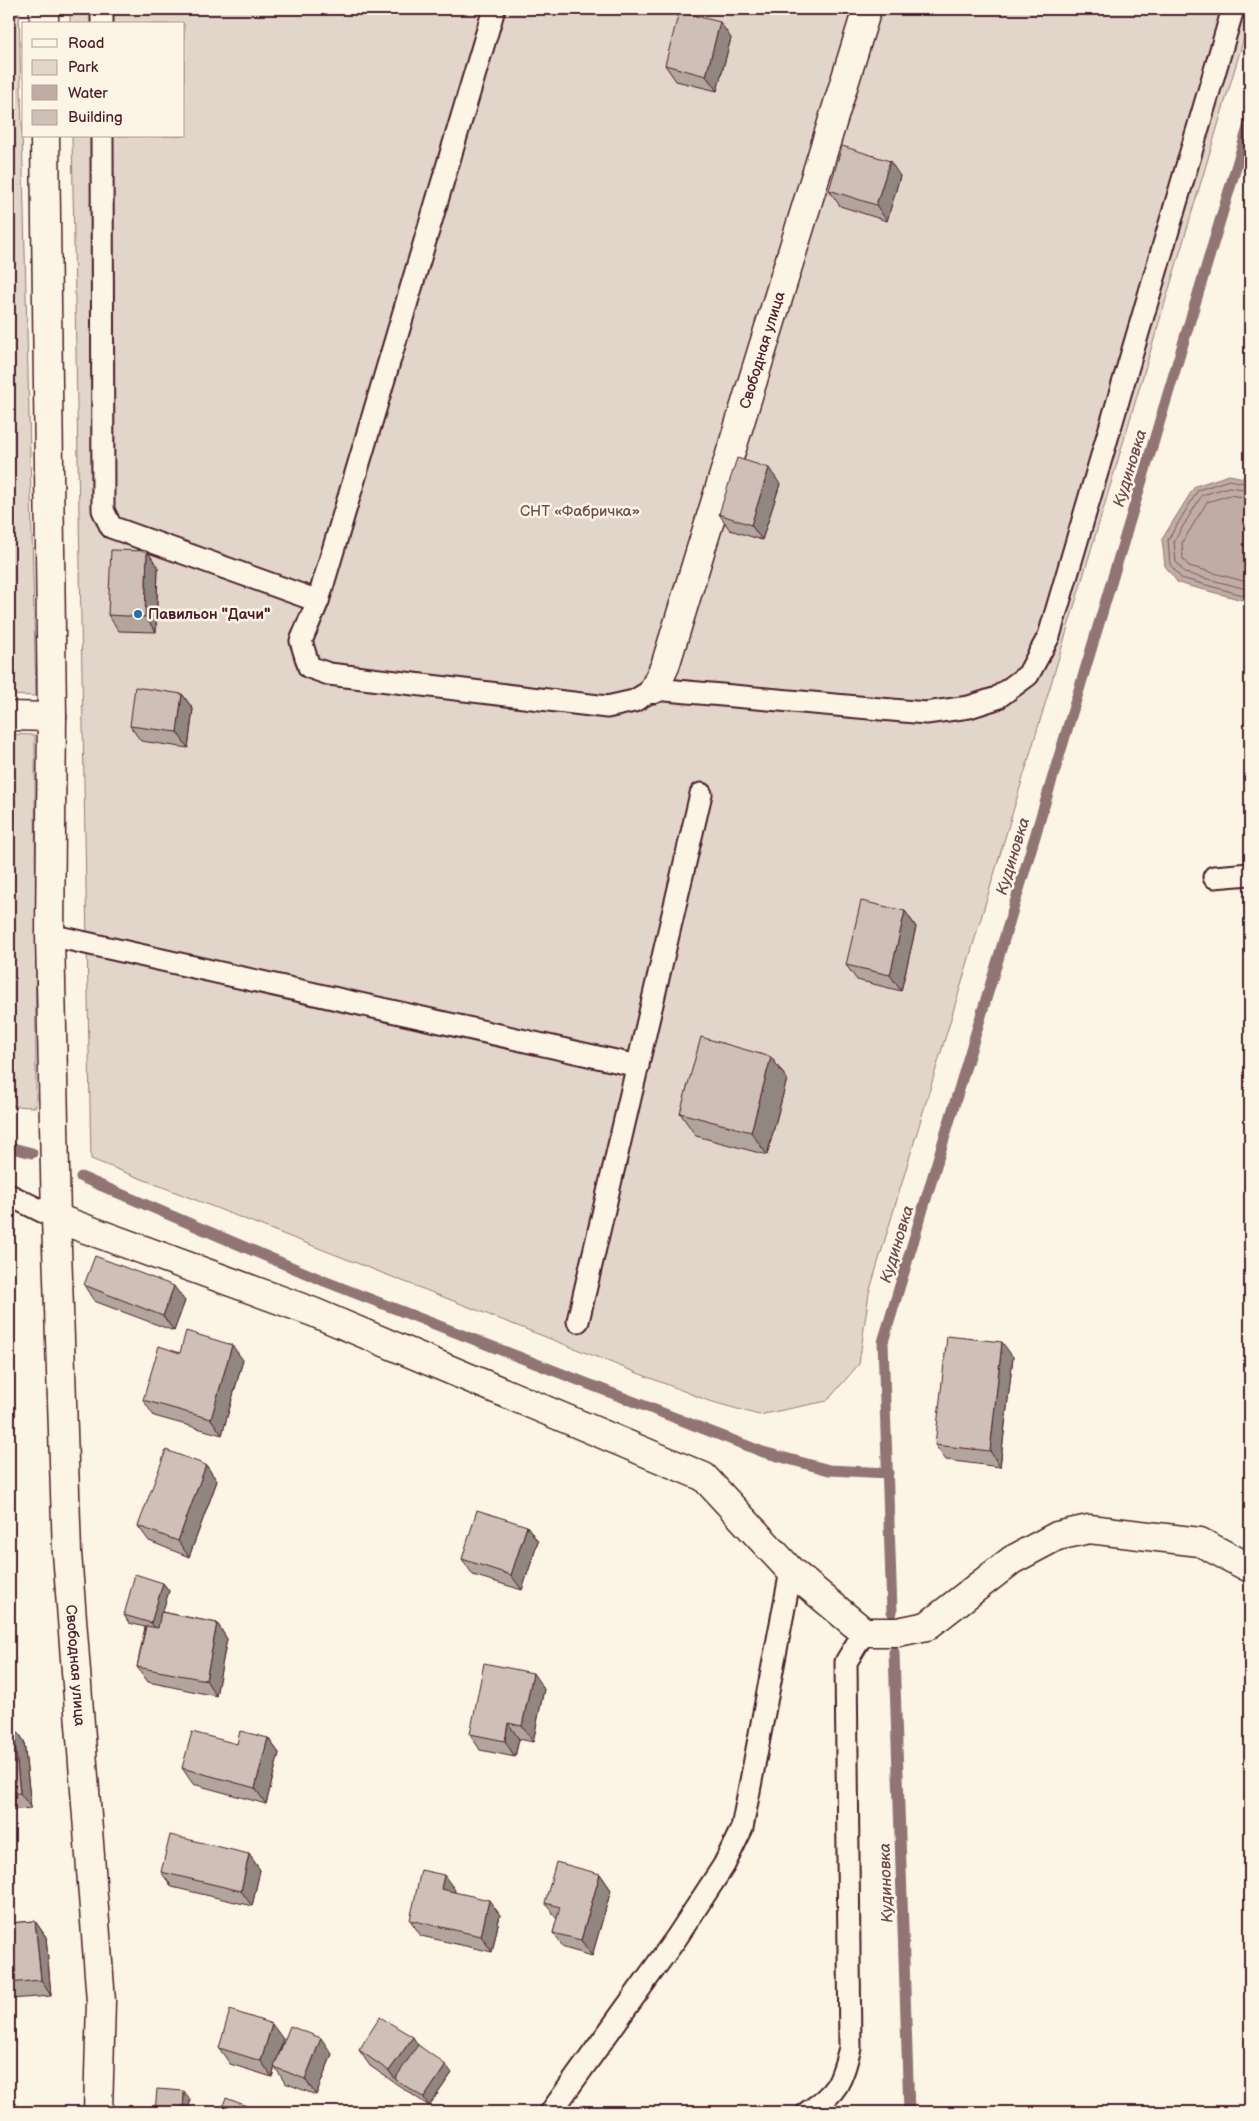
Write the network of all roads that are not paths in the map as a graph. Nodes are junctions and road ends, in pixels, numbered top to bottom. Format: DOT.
graph roads {
  1 [pos="44,9"];
  2 [pos="102,9"];
  3 [pos="494,9"];
  4 [pos="866,9"];
  5 [pos="1233,9"];
  6 [pos="44,22"];
  7 [pos="102,22"];
  8 [pos="45,138"];
  9 [pos="102,138"];
  10 [pos="318,601"];
  11 [pos="654,689"];
  12 [pos="9,716"];
  13 [pos="52,717"];
  14 [pos="701,794"];
  15 [pos="1250,874"];
  16 [pos="1214,877"];
  17 [pos="50,935"];
  18 [pos="638,1066"];
  19 [pos="9,1195"];
  20 [pos="56,1218"];
  21 [pos="578,1321"];
  22 [pos="1250,1568"];
  23 [pos="791,1571"];
  24 [pos="864,1632"];
  25 [pos="98,2112"];
  26 [pos="551,2112"];
  27 [pos="808,2112"];
  1 -- 6 [label="street"];
  2 -- 7 [label="lane"];
  3 -- 10 [label="lane"];
  4 -- 11 [label="street, Свободная улица"];
  5 -- 11 [label="lane"];
  8 -- 13 [label="street, Свободная улица"];
  9 -- 10 [label="lane"];
  10 -- 11 [label="lane"];
  12 -- 13 [label="street"];
  13 -- 17 [label="street, Свободная улица"];
  14 -- 18 [label="lane"];
  15 -- 16 [label="lane"];
  17 -- 18 [label="lane"];
  17 -- 20 [label="street, Свободная улица"];
  18 -- 21 [label="lane"];
  19 -- 20 [label="lane"];
  20 -- 23 [label="street"];
  20 -- 25 [label="street, Свободная улица"];
  22 -- 24 [label="street"];
  23 -- 24 [label="street"];
  23 -- 26 [label="lane"];
  24 -- 27 [label="lane"];
}
